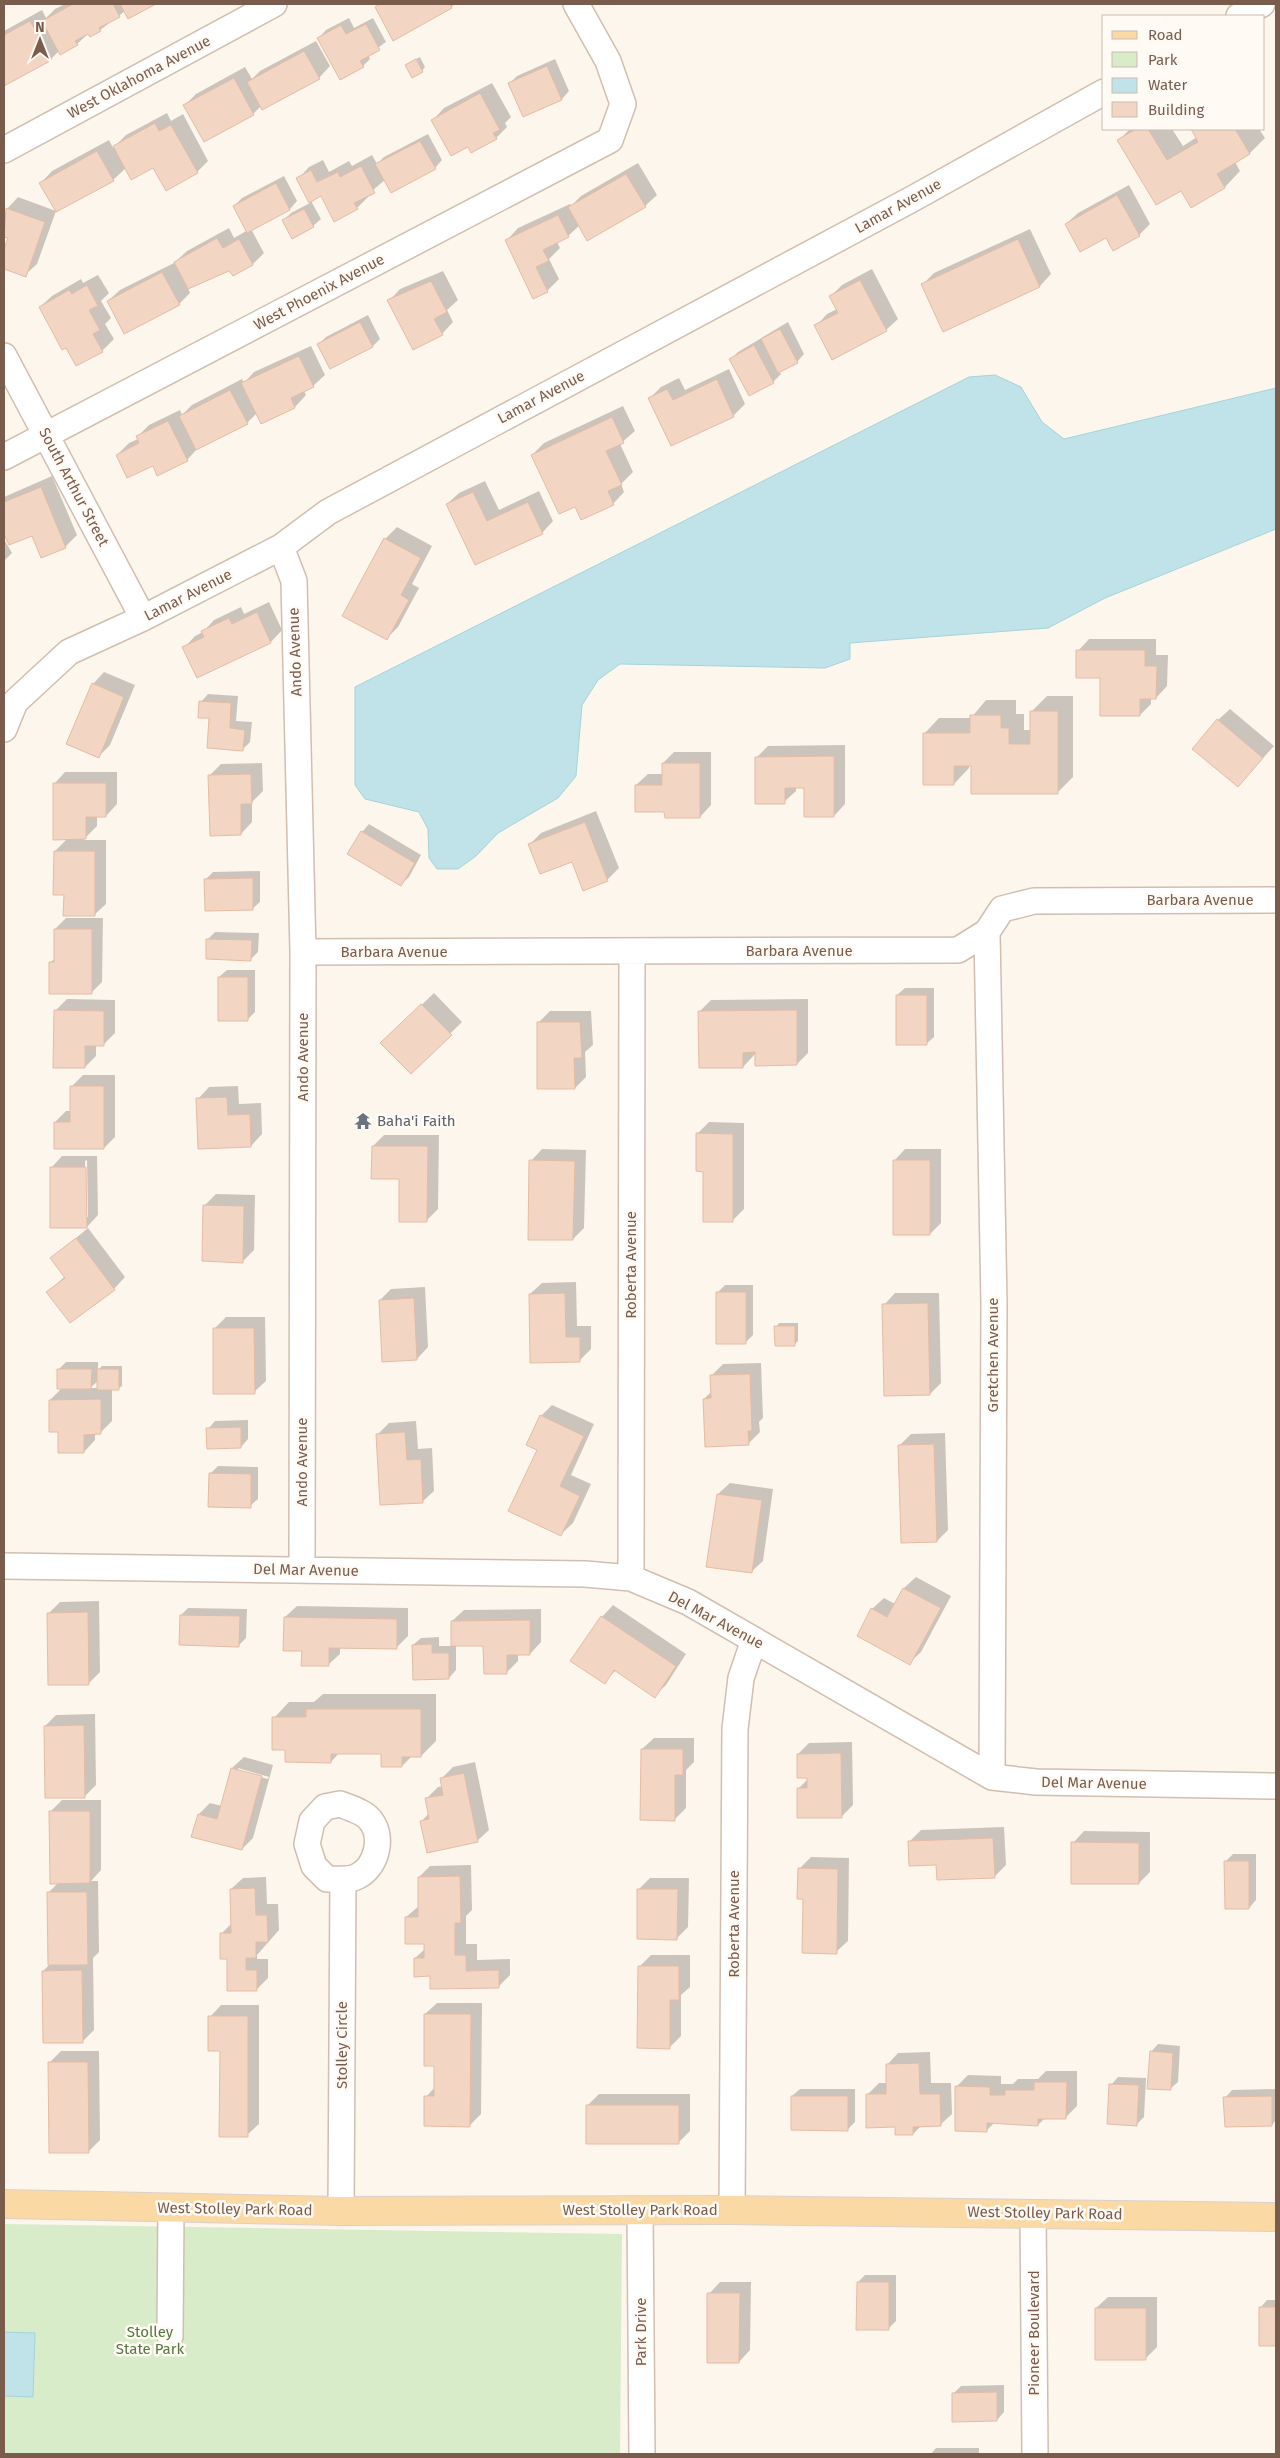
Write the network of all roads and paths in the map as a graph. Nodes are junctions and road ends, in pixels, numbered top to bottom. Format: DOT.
graph roads {
  1 [pos="274,4"];
  2 [pos="576,4"];
  3 [pos="1262,4"];
  4 [pos="1241,15"];
  5 [pos="1102,93"];
  6 [pos="4,150"];
  7 [pos="4,356"];
  8 [pos="46,435"];
  9 [pos="4,457"];
  10 [pos="281,547"];
  11 [pos="143,618"];
  12 [pos="4,729"];
  13 [pos="1276,900"];
  14 [pos="987,932"];
  15 [pos="632,951"];
  16 [pos="303,952"];
  17 [pos="4,1566"];
  18 [pos="302,1570"];
  19 [pos="631,1578"];
  20 [pos="754,1640"];
  21 [pos="992,1777"];
  22 [pos="1276,1786"];
  23 [pos="343,1879"];
  24 [pos="4,2204"];
  25 [pos="171,2208"];
  26 [pos="640,2210"];
  27 [pos="732,2210"];
  28 [pos="341,2211"];
  29 [pos="1033,2212"];
  30 [pos="1276,2216"];
  31 [pos="170,2336"];
  32 [pos="642,2454"];
  33 [pos="1035,2454"];
  1 -- 6 [label="street, West Oklahoma Avenue"];
  2 -- 8 [label="street, West Phoenix Avenue"];
  3 -- 4 [label="street"];
  5 -- 10 [label="street, Lamar Avenue"];
  7 -- 8 [label="street, South Arthur Street"];
  8 -- 9 [label="street, West Phoenix Avenue"];
  8 -- 11 [label="street, South Arthur Street"];
  10 -- 11 [label="street, Lamar Avenue"];
  10 -- 16 [label="street, Ando Avenue"];
  11 -- 12 [label="street, Lamar Avenue"];
  13 -- 14 [label="street, Barbara Avenue"];
  14 -- 15 [label="street, Barbara Avenue"];
  14 -- 21 [label="street, Gretchen Avenue"];
  15 -- 16 [label="street, Barbara Avenue"];
  15 -- 19 [label="street, Roberta Avenue"];
  16 -- 18 [label="street, Ando Avenue"];
  17 -- 18 [label="street, Del Mar Avenue"];
  18 -- 19 [label="street, Del Mar Avenue"];
  19 -- 20 [label="street, Del Mar Avenue"];
  20 -- 21 [label="street, Del Mar Avenue"];
  20 -- 27 [label="street, Roberta Avenue"];
  21 -- 22 [label="street, Del Mar Avenue"];
  23 -- 28 [label="street, Stolley Circle"];
  24 -- 25 [label="main road, West Stolley Park Road"];
  25 -- 28 [label="main road, West Stolley Park Road"];
  25 -- 31 [label="street"];
  26 -- 27 [label="main road, West Stolley Park Road"];
  26 -- 28 [label="main road, West Stolley Park Road"];
  26 -- 32 [label="street, Park Drive"];
  27 -- 29 [label="main road, West Stolley Park Road"];
  29 -- 30 [label="main road, West Stolley Park Road"];
  29 -- 33 [label="street, Pioneer Boulevard"];
}
